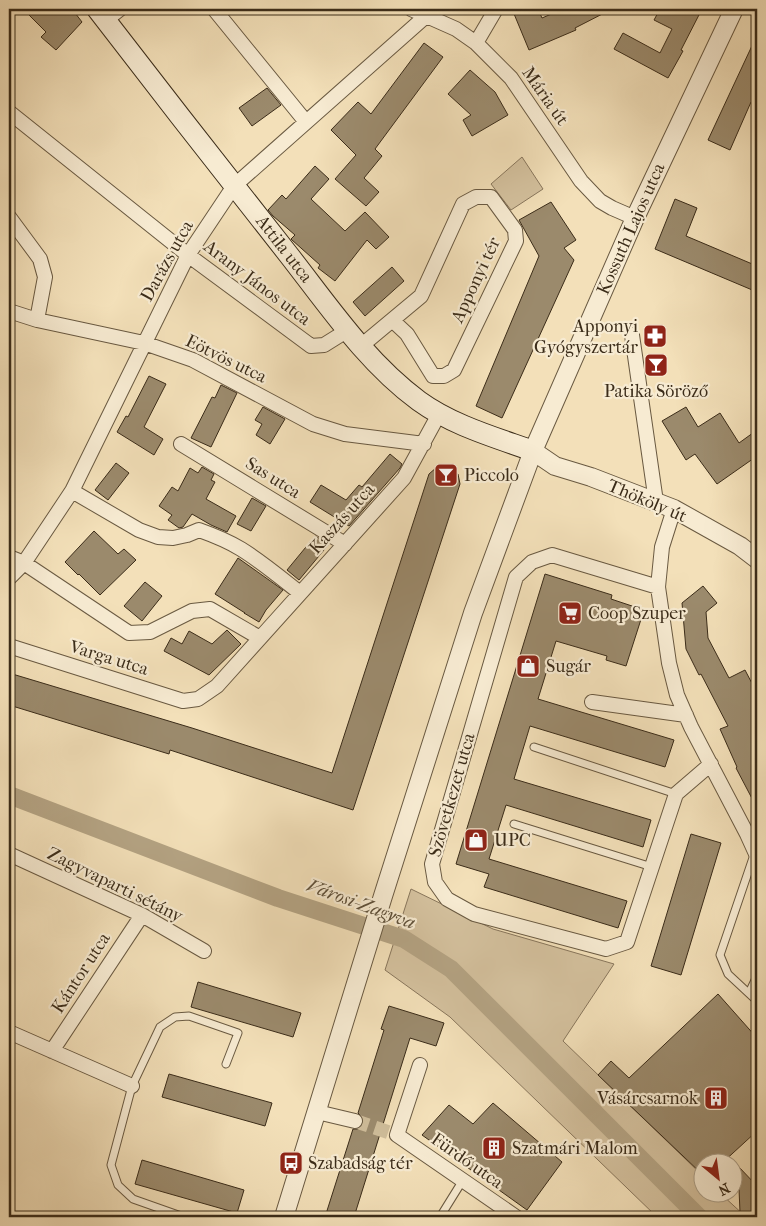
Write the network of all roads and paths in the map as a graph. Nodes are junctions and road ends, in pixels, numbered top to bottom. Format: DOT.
graph roads {
  1 [pos="214,9"];
  2 [pos="411,9"];
  3 [pos="496,9"];
  4 [pos="734,9"];
  5 [pos="108,13"];
  6 [pos="426,16"];
  7 [pos="476,42"];
  8 [pos="9,112"];
  9 [pos="306,122"];
  10 [pos="234,186"];
  11 [pos="9,217"];
  12 [pos="635,218"];
  13 [pos="188,255"];
  14 [pos="9,311"];
  15 [pos="38,320"];
  16 [pos="392,320"];
  17 [pos="348,330"];
  18 [pos="632,335"];
  19 [pos="144,343"];
  20 [pos="360,346"];
  21 [pos="439,414"];
  22 [pos="181,444"];
  23 [pos="424,444"];
  24 [pos="533,452"];
  25 [pos="72,491"];
  26 [pos="656,502"];
  27 [pos="674,509"];
  28 [pos="344,544"];
  29 [pos="9,557"];
  30 [pos="757,559"];
  31 [pos="24,563"];
  32 [pos="9,578"];
  33 [pos="658,587"];
  34 [pos="300,593"];
  35 [pos="260,638"];
  36 [pos="9,646"];
  37 [pos="198,699"];
  38 [pos="592,702"];
  39 [pos="686,714"];
  40 [pos="534,747"];
  41 [pos="711,764"];
  42 [pos="676,794"];
  43 [pos="514,824"];
  44 [pos="9,854"];
  45 [pos="756,854"];
  46 [pos="652,867"];
  47 [pos="142,915"];
  48 [pos="204,951"];
  49 [pos="757,976"];
  50 [pos="749,993"];
  51 [pos="757,1000"];
  52 [pos="9,1032"];
  53 [pos="52,1051"];
  54 [pos="226,1064"];
  55 [pos="420,1065"];
  56 [pos="132,1086"];
  57 [pos="317,1112"];
  58 [pos="355,1122"];
  59 [pos="463,1180"];
  60 [pos="184,1217"];
  61 [pos="284,1217"];
  62 [pos="440,1217"];
  63 [pos="516,1217"];
  1 -- 9 [label="street"];
  2 -- 6 [label="street, Mária út"];
  3 -- 7 [label="street"];
  4 -- 12 [label="street, Kossuth Lajos utca"];
  5 -- 10 [label="main road, Attila utca"];
  6 -- 7 [label="street, Mária út"];
  6 -- 9 [label="street, Darázs utca"];
  7 -- 12 [label="street, Mária út"];
  8 -- 13 [label="street, Arany János utca"];
  9 -- 10 [label="street, Darázs utca"];
  10 -- 13 [label="street, Darázs utca"];
  10 -- 17 [label="main road, Attila utca"];
  11 -- 15 [label="street"];
  12 -- 24 [label="street, Kossuth Lajos utca"];
  13 -- 17 [label="street, Arany János utca"];
  13 -- 19 [label="street, Darázs utca"];
  14 -- 15 [label="street, Eötvös utca"];
  15 -- 19 [label="street, Eötvös utca"];
  16 -- 16 [label="street, Apponyi tér"];
  16 -- 20 [label="street, Apponyi tér"];
  17 -- 20 [label="main road, Attila utca"];
  18 -- 26 [label="street"];
  19 -- 23 [label="street, Eötvös utca"];
  19 -- 25 [label="street, Darázs utca"];
  20 -- 21 [label="main road, Attila utca"];
  21 -- 23 [label="street, Kaszás utca"];
  21 -- 24 [label="main road, Attila utca"];
  22 -- 28 [label="street, Sas utca"];
  23 -- 28 [label="street, Kaszás utca"];
  24 -- 26 [label="street, Thököly út"];
  24 -- 57 [label="street, Szövetkezet utca"];
  25 -- 31 [label="street, Darázs utca"];
  25 -- 34 [label="street"];
  26 -- 27 [label="street, Thököly út"];
  27 -- 30 [label="street, Thököly út"];
  27 -- 33 [label="street"];
  28 -- 34 [label="street, Kaszás utca"];
  29 -- 31 [label="street, Varga utca"];
  31 -- 32 [label="street, Darázs utca"];
  31 -- 35 [label="street, Varga utca"];
  33 -- 39 [label="street"];
  33 -- 46 [label="street, Szövetkezet utca"];
  34 -- 35 [label="street, Kaszás utca"];
  35 -- 37 [label="street, Kaszás utca"];
  36 -- 37 [label="street, Varga utca"];
  38 -- 39 [label="street"];
  39 -- 41 [label="street"];
  40 -- 42 [label="lane"];
  41 -- 42 [label="street"];
  41 -- 45 [label="street"];
  42 -- 46 [label="street, Szövetkezet utca"];
  43 -- 46 [label="lane"];
  44 -- 47 [label="street, Zagyvaparti sétány"];
  45 -- 50 [label="lane"];
  47 -- 48 [label="street, Zagyvaparti sétány"];
  47 -- 53 [label="street, Kántor utca"];
  49 -- 50 [label="lane"];
  50 -- 51 [label="lane"];
  52 -- 53 [label="street"];
  53 -- 56 [label="street"];
  54 -- 56 [label="lane"];
  55 -- 59 [label="street, Fürdő utca"];
  56 -- 60 [label="lane"];
  57 -- 58 [label="street"];
  57 -- 61 [label="street, Szövetkezet utca"];
  59 -- 62 [label="lane"];
  59 -- 63 [label="street, Fürdő utca"];
}
